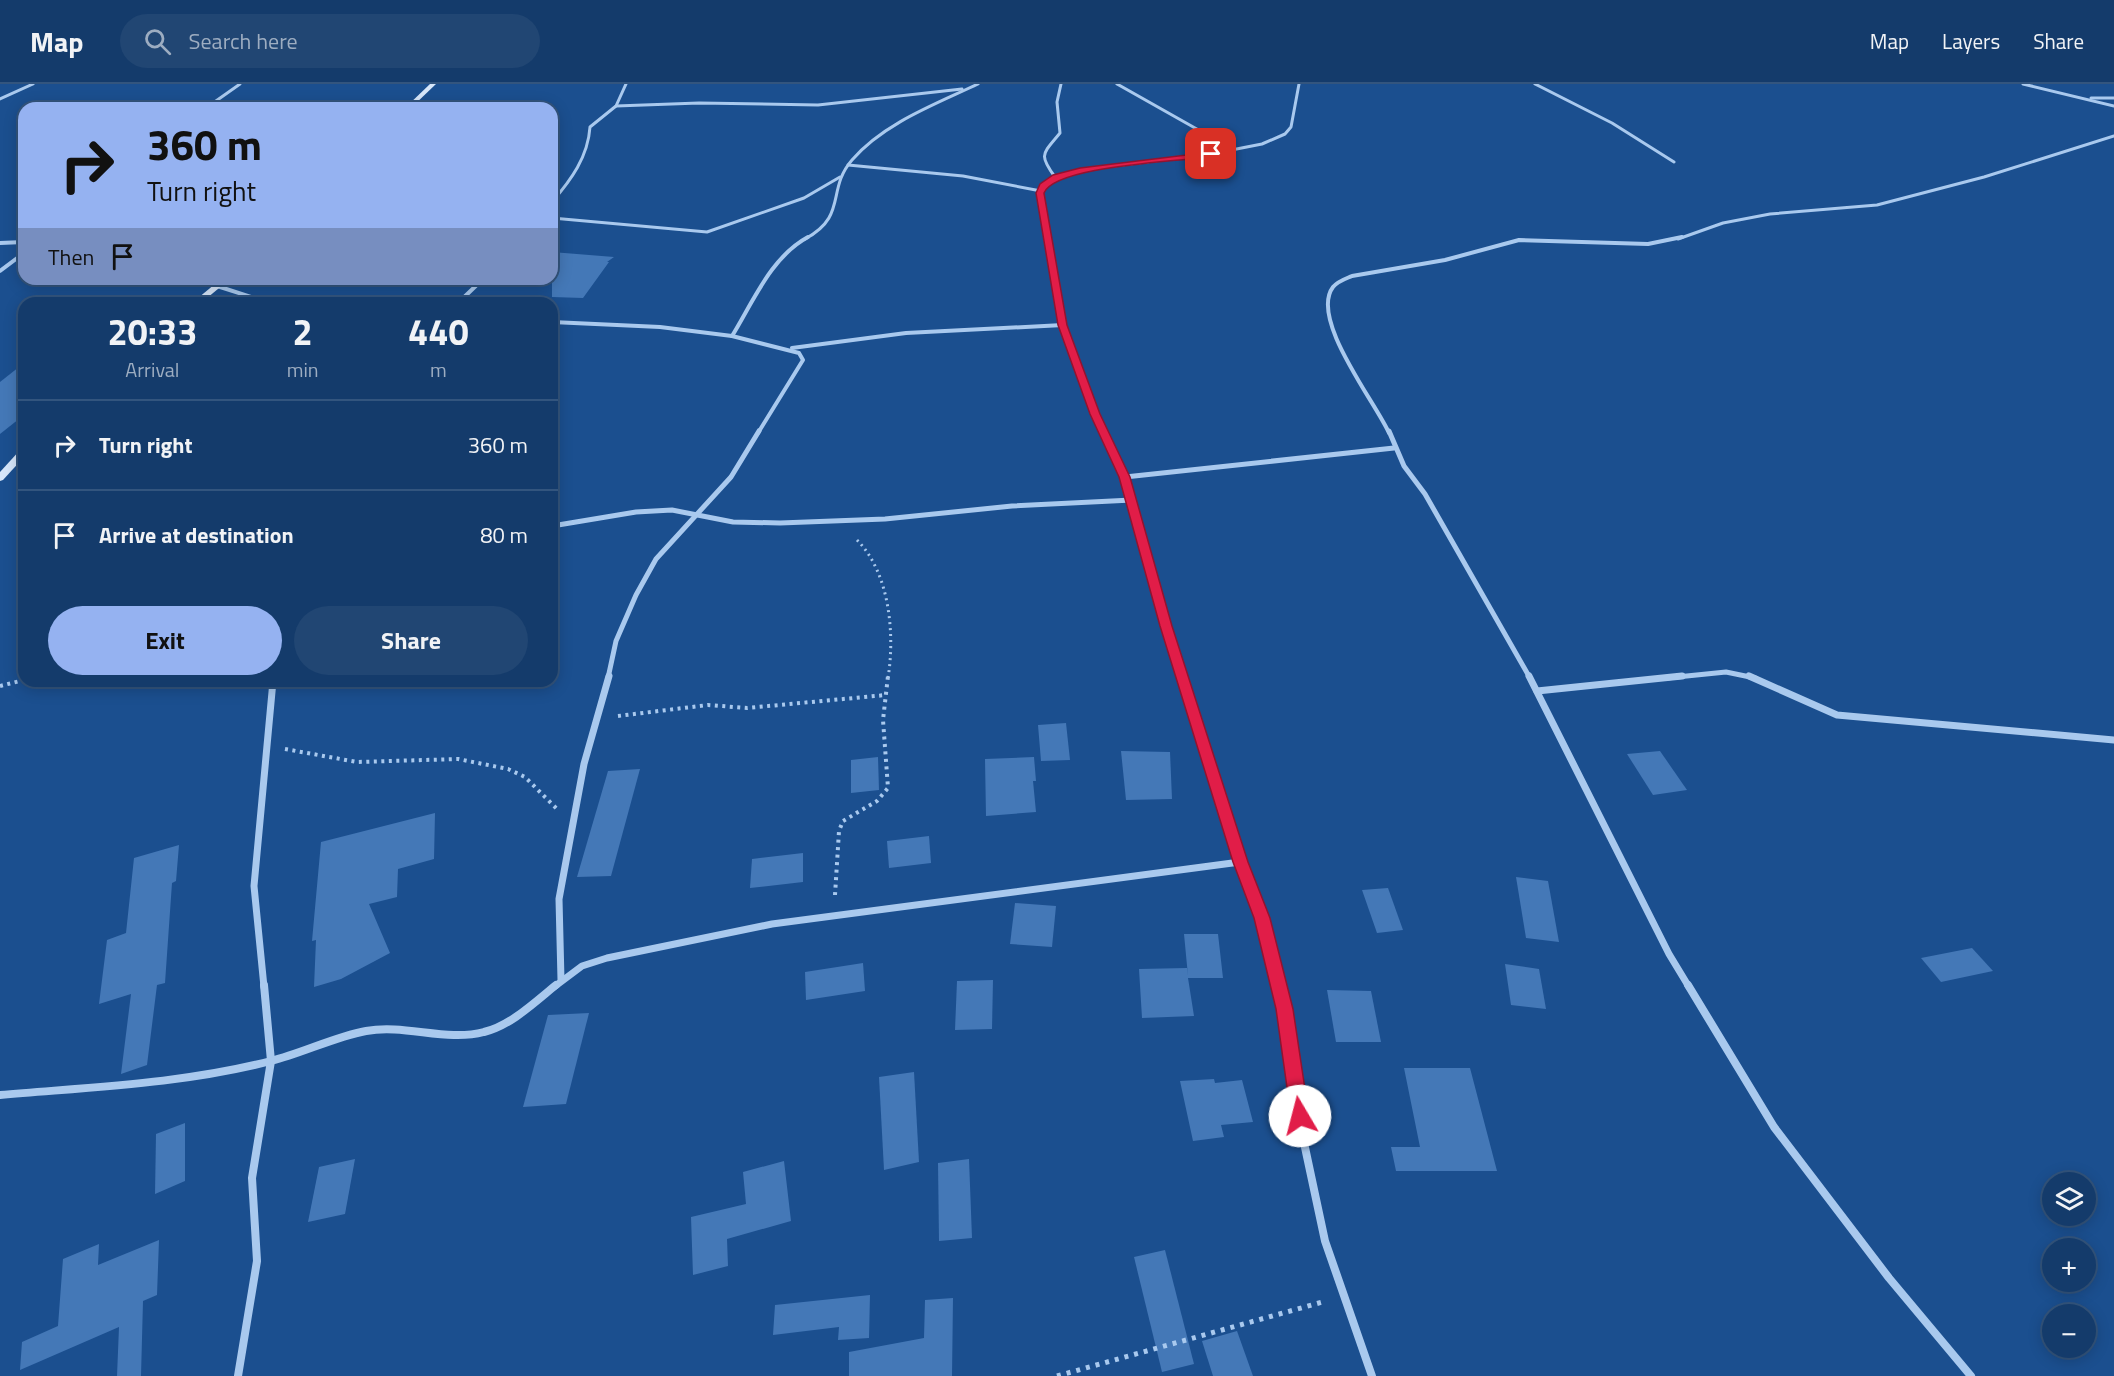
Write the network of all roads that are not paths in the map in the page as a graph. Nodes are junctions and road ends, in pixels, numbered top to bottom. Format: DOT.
graph roads {
  1 [pos="33,84"];
  2 [pos="240,84"];
  3 [pos="433,84"];
  4 [pos="627,84"];
  5 [pos="978,84"];
  6 [pos="1061,84"];
  7 [pos="1117,84"];
  8 [pos="1299,84"];
  9 [pos="1535,84"];
  10 [pos="2023,84"];
  11 [pos="968,88"];
  12 [pos="2084,98"];
  13 [pos="2114,98"];
  14 [pos="0,99"];
  15 [pos="214,102"];
  16 [pos="414,102"];
  17 [pos="616,106"];
  18 [pos="2114,106"];
  19 [pos="2114,136"];
  20 [pos="1234,150"];
  21 [pos="1674,162"];
  22 [pos="848,165"];
  23 [pos="840,177"];
  24 [pos="1055,177"];
  25 [pos="1041,190"];
  26 [pos="558,195"];
  27 [pos="558,219"];
  28 [pos="18,242"];
  29 [pos="0,243"];
  30 [pos="18,258"];
  31 [pos="0,271"];
  32 [pos="477,285"];
  33 [pos="218,286"];
  34 [pos="204,297"];
  35 [pos="252,297"];
  36 [pos="464,297"];
  37 [pos="558,322"];
  38 [pos="1063,325"];
  39 [pos="732,336"];
  40 [pos="791,348"];
  41 [pos="1394,448"];
  42 [pos="18,458"];
  43 [pos="1125,477"];
  44 [pos="0,478"];
  45 [pos="1132,500"];
  46 [pos="697,513"];
  47 [pos="558,525"];
  48 [pos="272,687"];
  49 [pos="1537,691"];
  50 [pos="2114,740"];
  51 [pos="1240,862"];
  52 [pos="561,980"];
  53 [pos="271,1061"];
  54 [pos="0,1095"];
  55 [pos="238,1376"];
  56 [pos="1372,1376"];
  57 [pos="1971,1376"];
  1 -- 14 [label="street"];
  2 -- 15 [label="street"];
  3 -- 16 [label="street"];
  4 -- 17 [label="street"];
  5 -- 11 [label="street"];
  6 -- 24 [label="street"];
  7 -- 20 [label="street"];
  8 -- 20 [label="street"];
  9 -- 21 [label="street"];
  10 -- 12 [label="street"];
  11 -- 17 [label="street"];
  11 -- 22 [label="street"];
  12 -- 13 [label="street"];
  12 -- 18 [label="street"];
  17 -- 26 [label="street"];
  19 -- 41 [label="street"];
  20 -- 24 [label="street"];
  22 -- 23 [label="street"];
  22 -- 25 [label="street"];
  23 -- 27 [label="street"];
  23 -- 39 [label="street"];
  24 -- 25 [label="street"];
  25 -- 38 [label="street"];
  28 -- 29 [label="street"];
  30 -- 31 [label="street"];
  32 -- 36 [label="street"];
  33 -- 34 [label="street"];
  33 -- 35 [label="street"];
  37 -- 39 [label="street"];
  38 -- 40 [label="street"];
  38 -- 43 [label="street"];
  39 -- 40 [label="street"];
  40 -- 46 [label="street"];
  41 -- 43 [label="street"];
  41 -- 49 [label="street"];
  42 -- 44 [label="street"];
  43 -- 45 [label="street"];
  45 -- 46 [label="street"];
  45 -- 51 [label="street"];
  46 -- 47 [label="street"];
  46 -- 52 [label="street"];
  48 -- 53 [label="street"];
  49 -- 50 [label="street"];
  49 -- 57 [label="street"];
  51 -- 52 [label="street"];
  51 -- 56 [label="street"];
  52 -- 53 [label="street"];
  53 -- 54 [label="street"];
  53 -- 55 [label="street"];
}
